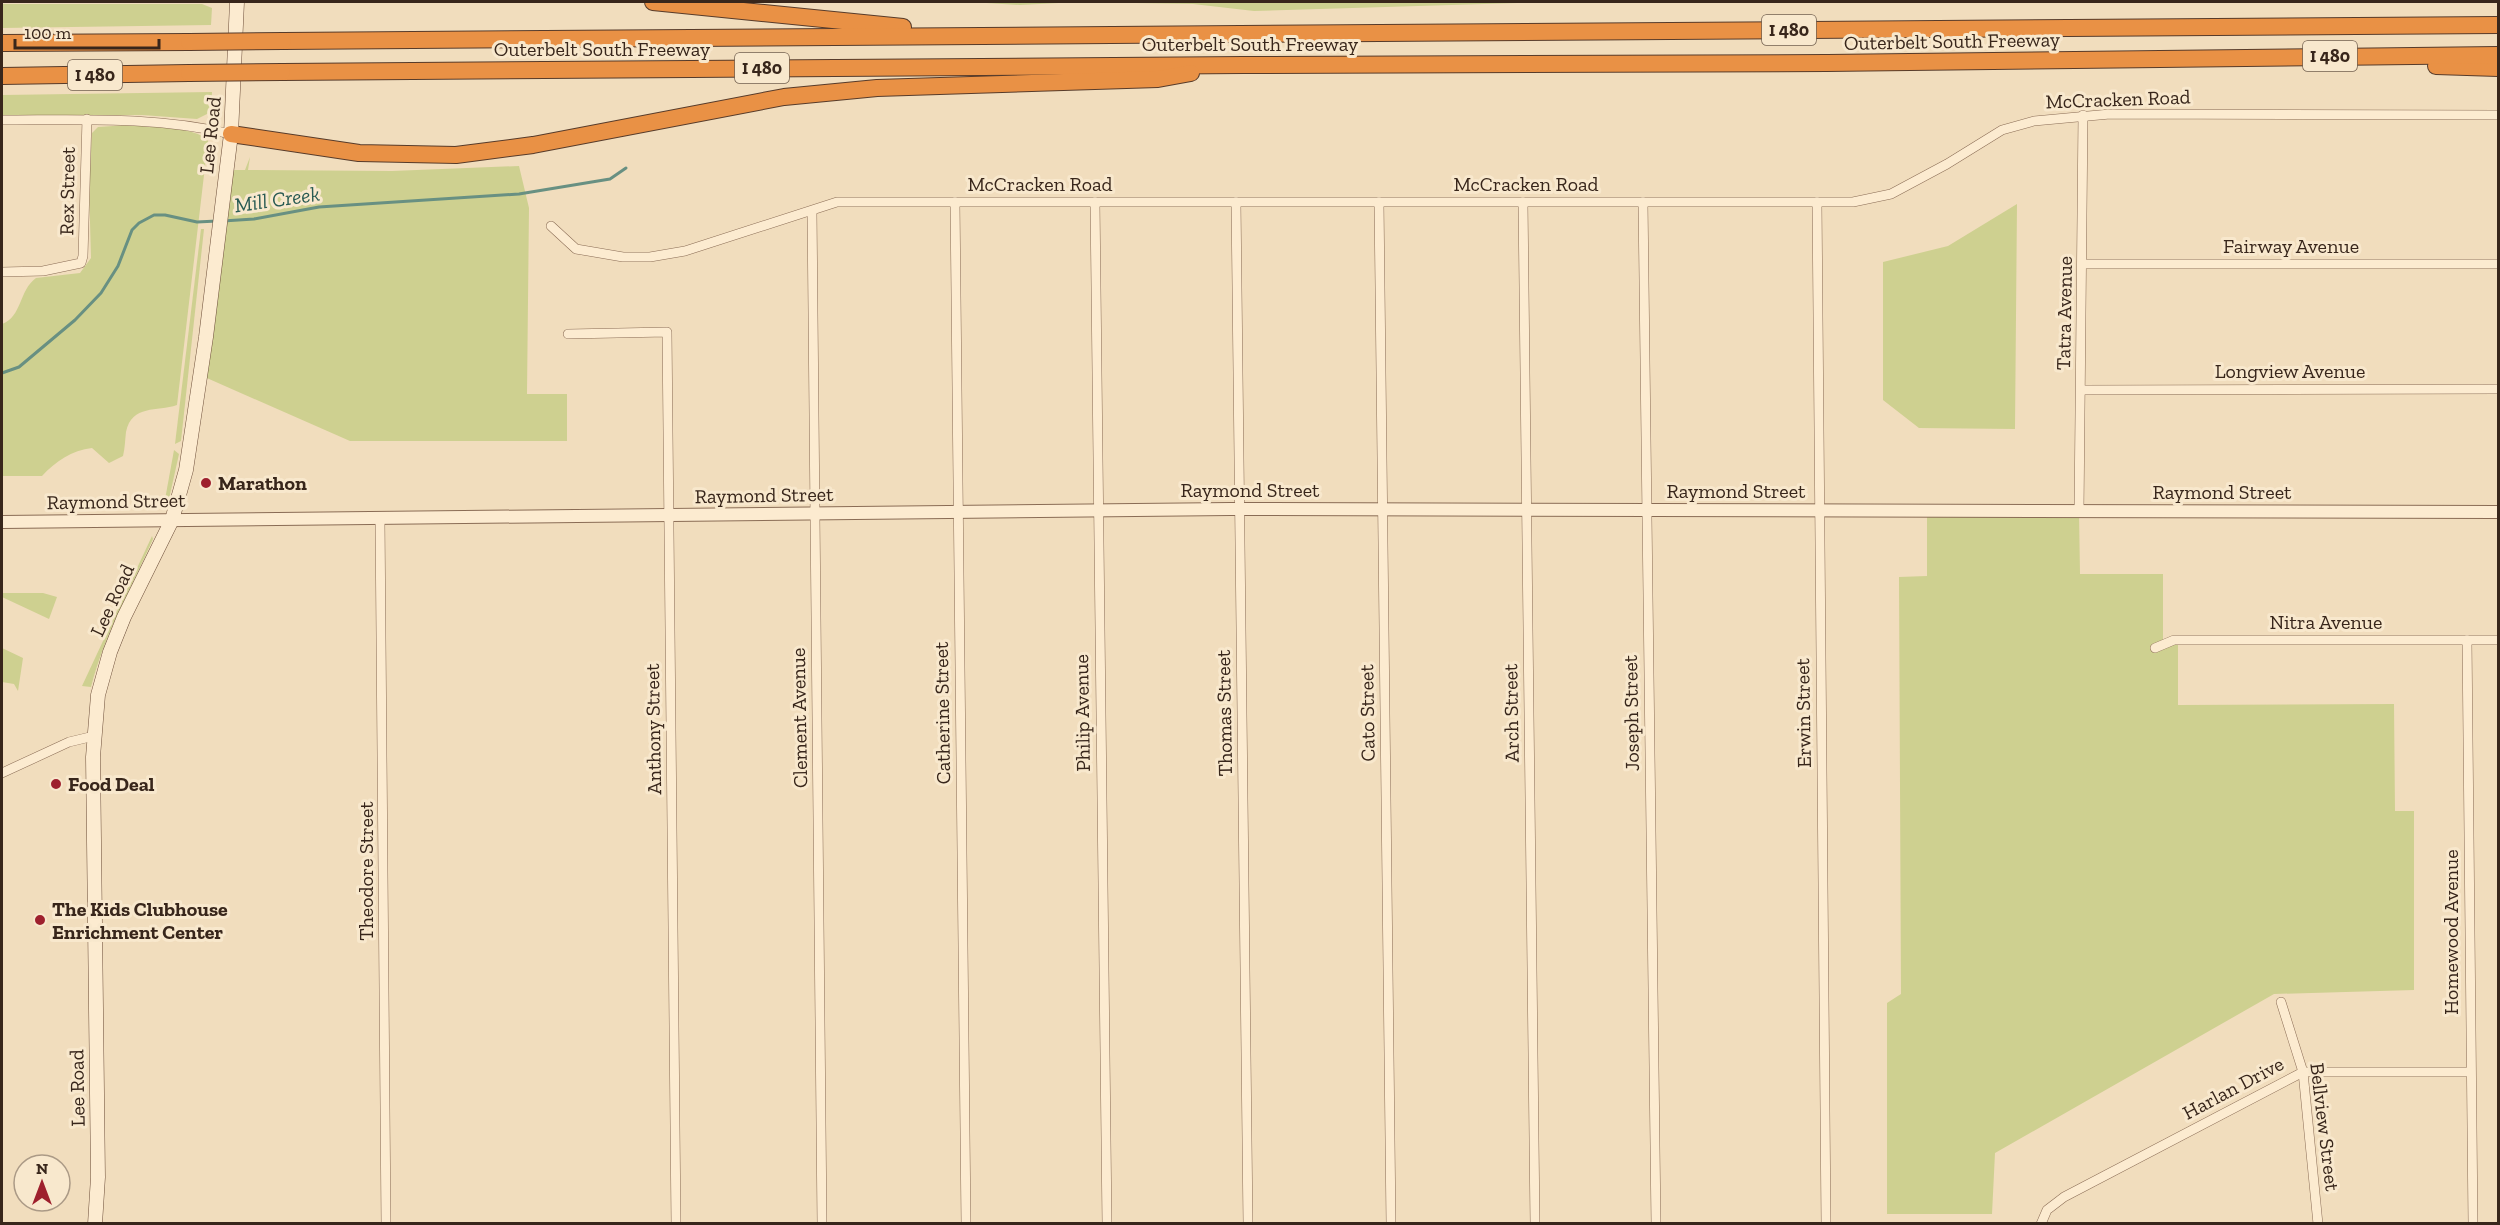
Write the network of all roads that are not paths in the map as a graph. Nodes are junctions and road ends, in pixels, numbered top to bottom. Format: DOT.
graph roads {
  1 [pos="237,2"];
  2 [pos="653,2"];
  3 [pos="2499,25"];
  4 [pos="957,35"];
  5 [pos="2,43"];
  6 [pos="2499,55"];
  7 [pos="2162,59"];
  8 [pos="1243,64"];
  9 [pos="2499,68"];
  10 [pos="2,76"];
  11 [pos="2083,115"];
  12 [pos="2499,115"];
  13 [pos="87,119"];
  14 [pos="2,120"];
  15 [pos="231,134"];
  16 [pos="955,202"];
  17 [pos="1095,202"];
  18 [pos="1236,202"];
  19 [pos="1379,202"];
  20 [pos="1523,202"];
  21 [pos="1643,202"];
  22 [pos="1817,202"];
  23 [pos="812,211"];
  24 [pos="551,226"];
  25 [pos="2083,264"];
  26 [pos="2499,264"];
  27 [pos="2,272"];
  28 [pos="568,334"];
  29 [pos="2499,388"];
  30 [pos="2081,390"];
  31 [pos="1239,509"];
  32 [pos="1526,509"];
  33 [pos="1098,510"];
  34 [pos="1383,510"];
  35 [pos="1646,510"];
  36 [pos="1819,510"];
  37 [pos="957,512"];
  38 [pos="2079,512"];
  39 [pos="2499,512"];
  40 [pos="815,514"];
  41 [pos="669,515"];
  42 [pos="380,519"];
  43 [pos="172,520"];
  44 [pos="2,522"];
  45 [pos="2467,640"];
  46 [pos="2499,640"];
  47 [pos="2156,648"];
  48 [pos="94,736"];
  49 [pos="2,773"];
  50 [pos="2281,1002"];
  51 [pos="2303,1072"];
  52 [pos="2470,1072"];
  53 [pos="96,1224"];
  54 [pos="386,1224"];
  55 [pos="676,1224"];
  56 [pos="822,1224"];
  57 [pos="966,1224"];
  58 [pos="1107,1224"];
  59 [pos="1248,1224"];
  60 [pos="1391,1224"];
  61 [pos="1535,1224"];
  62 [pos="1656,1224"];
  63 [pos="1826,1224"];
  64 [pos="2041,1224"];
  65 [pos="2318,1224"];
  66 [pos="2473,1224"];
  1 -- 15 [label="main road, Lee Road"];
  2 -- 4 [label="highway"];
  3 -- 4 [label="highway, Outerbelt South Freeway / I 480"];
  4 -- 5 [label="highway, Outerbelt South Freeway / I 480, bridge"];
  6 -- 7 [label="highway, Outerbelt South Freeway / I 480"];
  7 -- 8 [label="highway, Outerbelt South Freeway / I 480"];
  7 -- 9 [label="highway"];
  8 -- 10 [label="highway, Outerbelt South Freeway / I 480, bridge"];
  8 -- 15 [label="highway"];
  11 -- 12 [label="street, McCracken Road"];
  11 -- 22 [label="street, McCracken Road"];
  11 -- 25 [label="street, Tatra Avenue"];
  13 -- 14 [label="street"];
  13 -- 15 [label="street"];
  13 -- 27 [label="street, Rex Street"];
  15 -- 43 [label="main road, Lee Road"];
  16 -- 17 [label="street, McCracken Road"];
  16 -- 23 [label="street, McCracken Road"];
  16 -- 37 [label="street, Catherine Street"];
  17 -- 18 [label="street, McCracken Road"];
  17 -- 33 [label="street, Philip Avenue"];
  18 -- 19 [label="street, McCracken Road"];
  18 -- 31 [label="street, Thomas Street"];
  19 -- 20 [label="street, McCracken Road"];
  19 -- 34 [label="street, Cato Street"];
  20 -- 21 [label="street, McCracken Road"];
  20 -- 32 [label="street, Arch Street"];
  21 -- 22 [label="street, McCracken Road"];
  21 -- 35 [label="street, Joseph Street"];
  22 -- 36 [label="street, Erwin Street"];
  23 -- 24 [label="street, McCracken Road"];
  23 -- 40 [label="street, Clement Avenue"];
  25 -- 26 [label="street, Fairway Avenue"];
  25 -- 30 [label="street, Tatra Avenue"];
  28 -- 41 [label="street, Anthony Street"];
  29 -- 30 [label="street, Longview Avenue"];
  30 -- 38 [label="street, Tatra Avenue"];
  31 -- 33 [label="street, Raymond Street"];
  31 -- 34 [label="street, Raymond Street"];
  31 -- 59 [label="street, Thomas Street"];
  32 -- 34 [label="street, Raymond Street"];
  32 -- 35 [label="street, Raymond Street"];
  32 -- 61 [label="street, Arch Street"];
  33 -- 37 [label="street, Raymond Street"];
  33 -- 58 [label="street, Philip Avenue"];
  34 -- 60 [label="street, Cato Street"];
  35 -- 36 [label="street, Raymond Street"];
  35 -- 62 [label="street, Joseph Street"];
  36 -- 38 [label="street, Raymond Street"];
  36 -- 63 [label="street, Erwin Street"];
  37 -- 40 [label="street, Raymond Street"];
  37 -- 57 [label="street, Catherine Street"];
  38 -- 39 [label="street, Raymond Street"];
  40 -- 41 [label="street, Raymond Street"];
  40 -- 56 [label="street, Clement Avenue"];
  41 -- 42 [label="street, Raymond Street"];
  41 -- 55 [label="street, Anthony Street"];
  42 -- 43 [label="street, Raymond Street"];
  42 -- 54 [label="street, Theodore Street"];
  43 -- 44 [label="street, Raymond Street"];
  43 -- 48 [label="main road, Lee Road"];
  45 -- 46 [label="street, Nitra Avenue"];
  45 -- 47 [label="street, Nitra Avenue"];
  45 -- 52 [label="street, Homewood Avenue"];
  48 -- 49 [label="street"];
  48 -- 53 [label="main road, Lee Road"];
  50 -- 51 [label="street, Bellview Street"];
  51 -- 52 [label="street, Harlan Drive"];
  51 -- 64 [label="street, Harlan Drive"];
  51 -- 65 [label="street, Bellview Street"];
  52 -- 66 [label="street, Homewood Avenue"];
}
